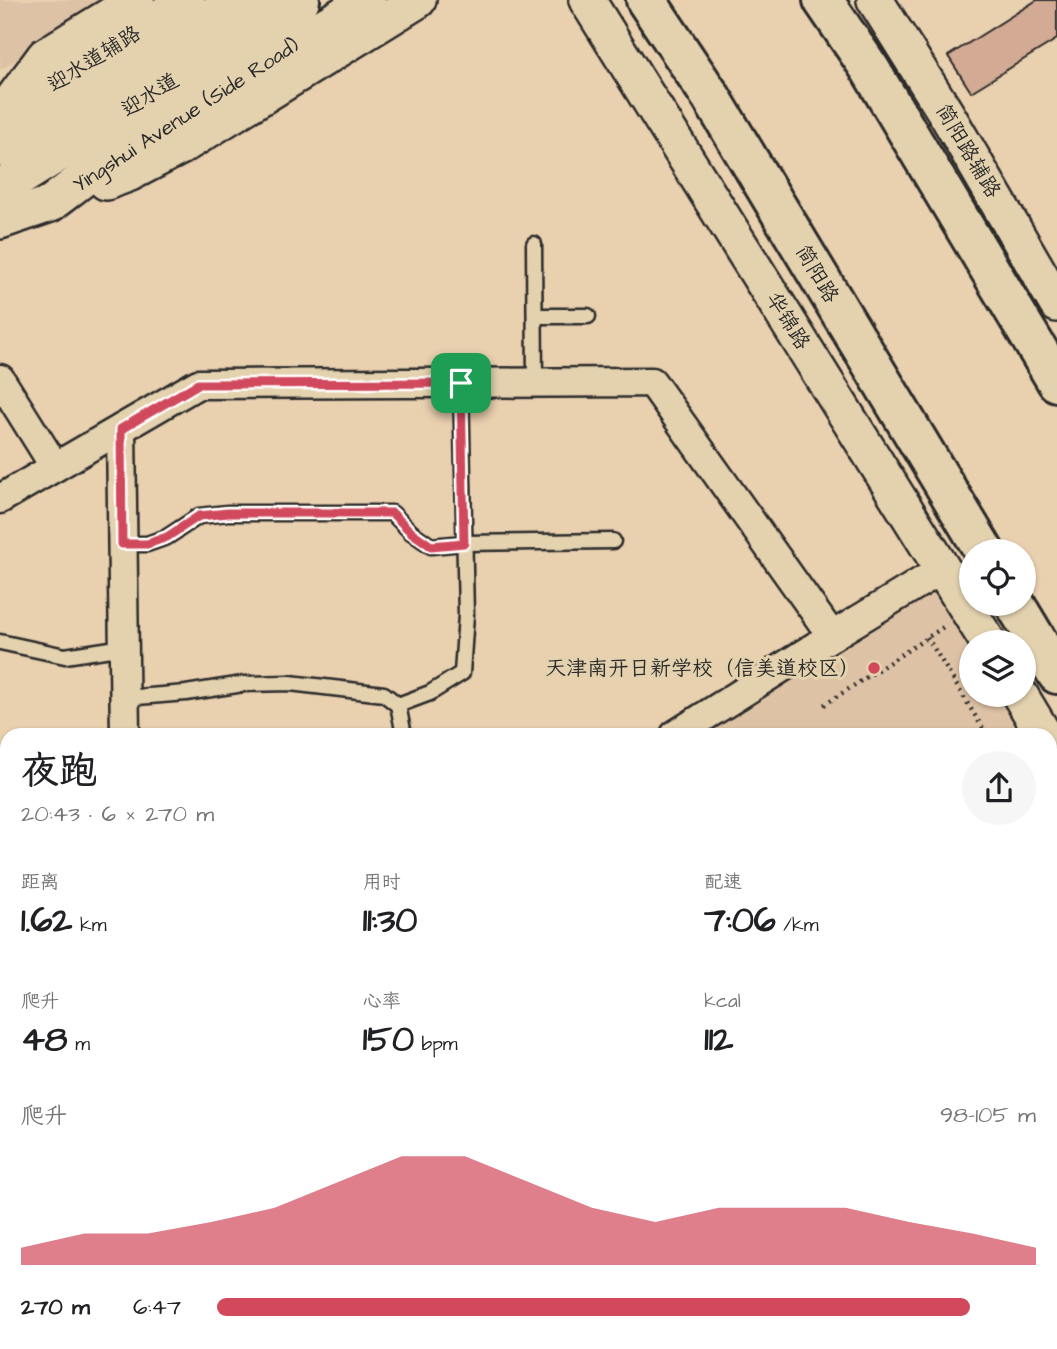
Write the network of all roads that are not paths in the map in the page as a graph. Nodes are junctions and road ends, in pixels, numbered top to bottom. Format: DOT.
graph roads {
  1 [pos="187,0"];
  2 [pos="240,0"];
  3 [pos="300,0"];
  4 [pos="367,0"];
  5 [pos="418,0"];
  6 [pos="587,0"];
  7 [pos="646,0"];
  8 [pos="823,0"];
  9 [pos="875,0"];
  10 [pos="115,6"];
  11 [pos="0,117"];
  12 [pos="0,148"];
  13 [pos="0,189"];
  14 [pos="50,204"];
  15 [pos="0,221"];
  16 [pos="534,244"];
  17 [pos="1057,304"];
  18 [pos="535,316"];
  19 [pos="588,316"];
  20 [pos="0,379"];
  21 [pos="1057,382"];
  22 [pos="461,383"];
  23 [pos="535,383"];
  24 [pos="121,429"];
  25 [pos="55,467"];
  26 [pos="0,499"];
  27 [pos="977,539"];
  28 [pos="613,541"];
  29 [pos="464,543"];
  30 [pos="122,544"];
  31 [pos="944,568"];
  32 [pos="1022,616"];
  33 [pos="981,630"];
  34 [pos="832,636"];
  35 [pos="0,642"];
  36 [pos="124,647"];
  37 [pos="1057,674"];
  38 [pos="125,698"];
  39 [pos="398,705"];
  40 [pos="1027,707"];
  41 [pos="125,728"];
  42 [pos="403,728"];
  43 [pos="686,728"];
  44 [pos="1040,728"];
  1 -- 11 [label="street, 迎水道辅路"];
  2 -- 12 [label="main road, 迎水道"];
  3 -- 13 [label="main road, 迎水道"];
  4 -- 14 [label="street, Yingshui Avenue (Side Road)"];
  5 -- 14 [label="street"];
  6 -- 31 [label="street, 华锦路"];
  7 -- 27 [label="main road, 简阳路"];
  8 -- 21 [label="main road"];
  9 -- 17 [label="street, 简阳路辅路"];
  10 -- 11 [label="street"];
  14 -- 15 [label="street, Yingshui Avenue (Side Road)"];
  16 -- 18 [label="lane"];
  18 -- 19 [label="lane"];
  18 -- 23 [label="lane"];
  20 -- 25 [label="street"];
  22 -- 23 [label="street"];
  22 -- 24 [label="street"];
  22 -- 29 [label="lane"];
  23 -- 34 [label="street"];
  24 -- 25 [label="street"];
  24 -- 30 [label="street"];
  25 -- 26 [label="street"];
  28 -- 29 [label="lane"];
  29 -- 30 [label="lane"];
  29 -- 39 [label="lane"];
  30 -- 36 [label="street"];
  31 -- 33 [label="street, 华锦路"];
  31 -- 34 [label="street"];
  32 -- 37 [label="main road"];
  34 -- 43 [label="street"];
  35 -- 36 [label="lane"];
  36 -- 38 [label="street"];
  38 -- 39 [label="lane"];
  38 -- 41 [label="street"];
  39 -- 42 [label="lane"];
  40 -- 44 [label="street"];
}
